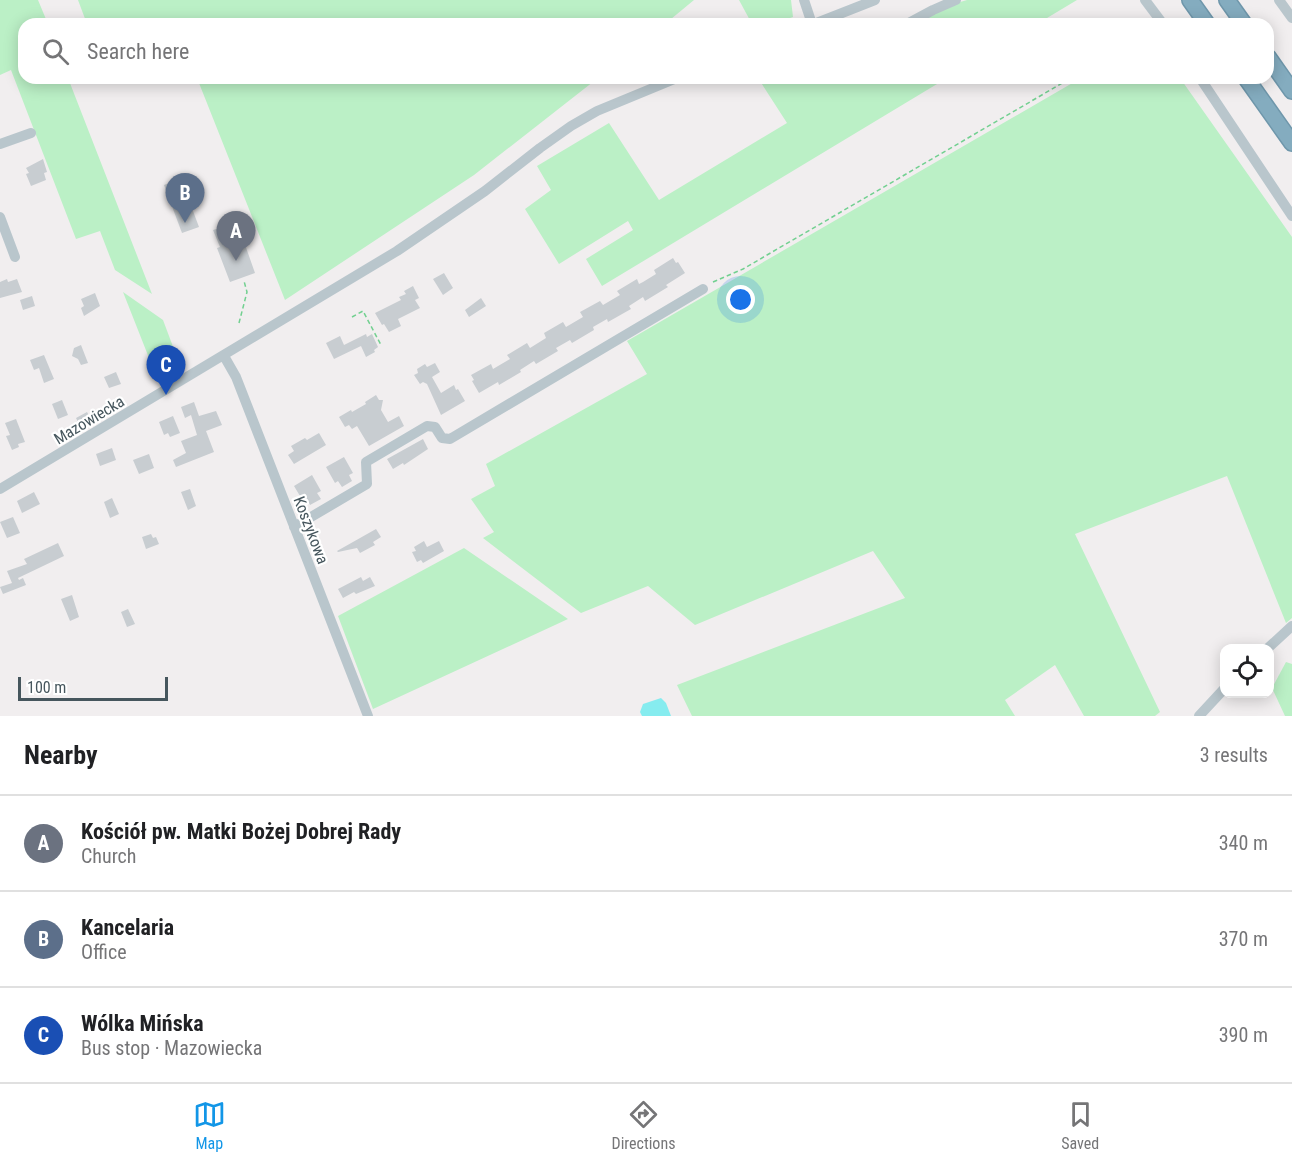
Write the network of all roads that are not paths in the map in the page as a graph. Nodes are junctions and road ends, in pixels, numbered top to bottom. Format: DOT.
graph roads {
  1 [pos="804,0"];
  2 [pos="874,0"];
  3 [pos="956,0"];
  4 [pos="1145,0"];
  5 [pos="1190,0"];
  6 [pos="1227,0"];
  7 [pos="1279,0"];
  8 [pos="811,18"];
  9 [pos="828,18"];
  10 [pos="918,18"];
  11 [pos="1158,18"];
  12 [pos="1203,18"];
  13 [pos="1240,18"];
  14 [pos="1292,18"];
  15 [pos="1274,66"];
  16 [pos="662,84"];
  17 [pos="1204,84"];
  18 [pos="1250,84"];
  19 [pos="1292,91"];
  20 [pos="31,133"];
  21 [pos="1292,143"];
  22 [pos="0,144"];
  23 [pos="1292,216"];
  24 [pos="0,217"];
  25 [pos="15,257"];
  26 [pos="703,289"];
  27 [pos="224,356"];
  28 [pos="0,489"];
  29 [pos="294,527"];
  30 [pos="1292,626"];
  31 [pos="1272,644"];
  32 [pos="1220,694"];
  33 [pos="1204,714"];
  34 [pos="368,716"];
  1 -- 8 [label="street"];
  2 -- 9 [label="street"];
  3 -- 10 [label="street"];
  4 -- 11 [label="street"];
  5 -- 12 [label="highway"];
  6 -- 13 [label="highway"];
  7 -- 14 [label="street"];
  15 -- 19 [label="highway"];
  16 -- 27 [label="street, Mazowiecka"];
  17 -- 23 [label="street"];
  18 -- 21 [label="highway"];
  20 -- 22 [label="street"];
  24 -- 25 [label="street"];
  26 -- 29 [label="street"];
  27 -- 28 [label="street, Mazowiecka"];
  27 -- 29 [label="street, Koszykowa"];
  29 -- 34 [label="street, Koszykowa"];
  30 -- 31 [label="street"];
  32 -- 33 [label="street"];
}
